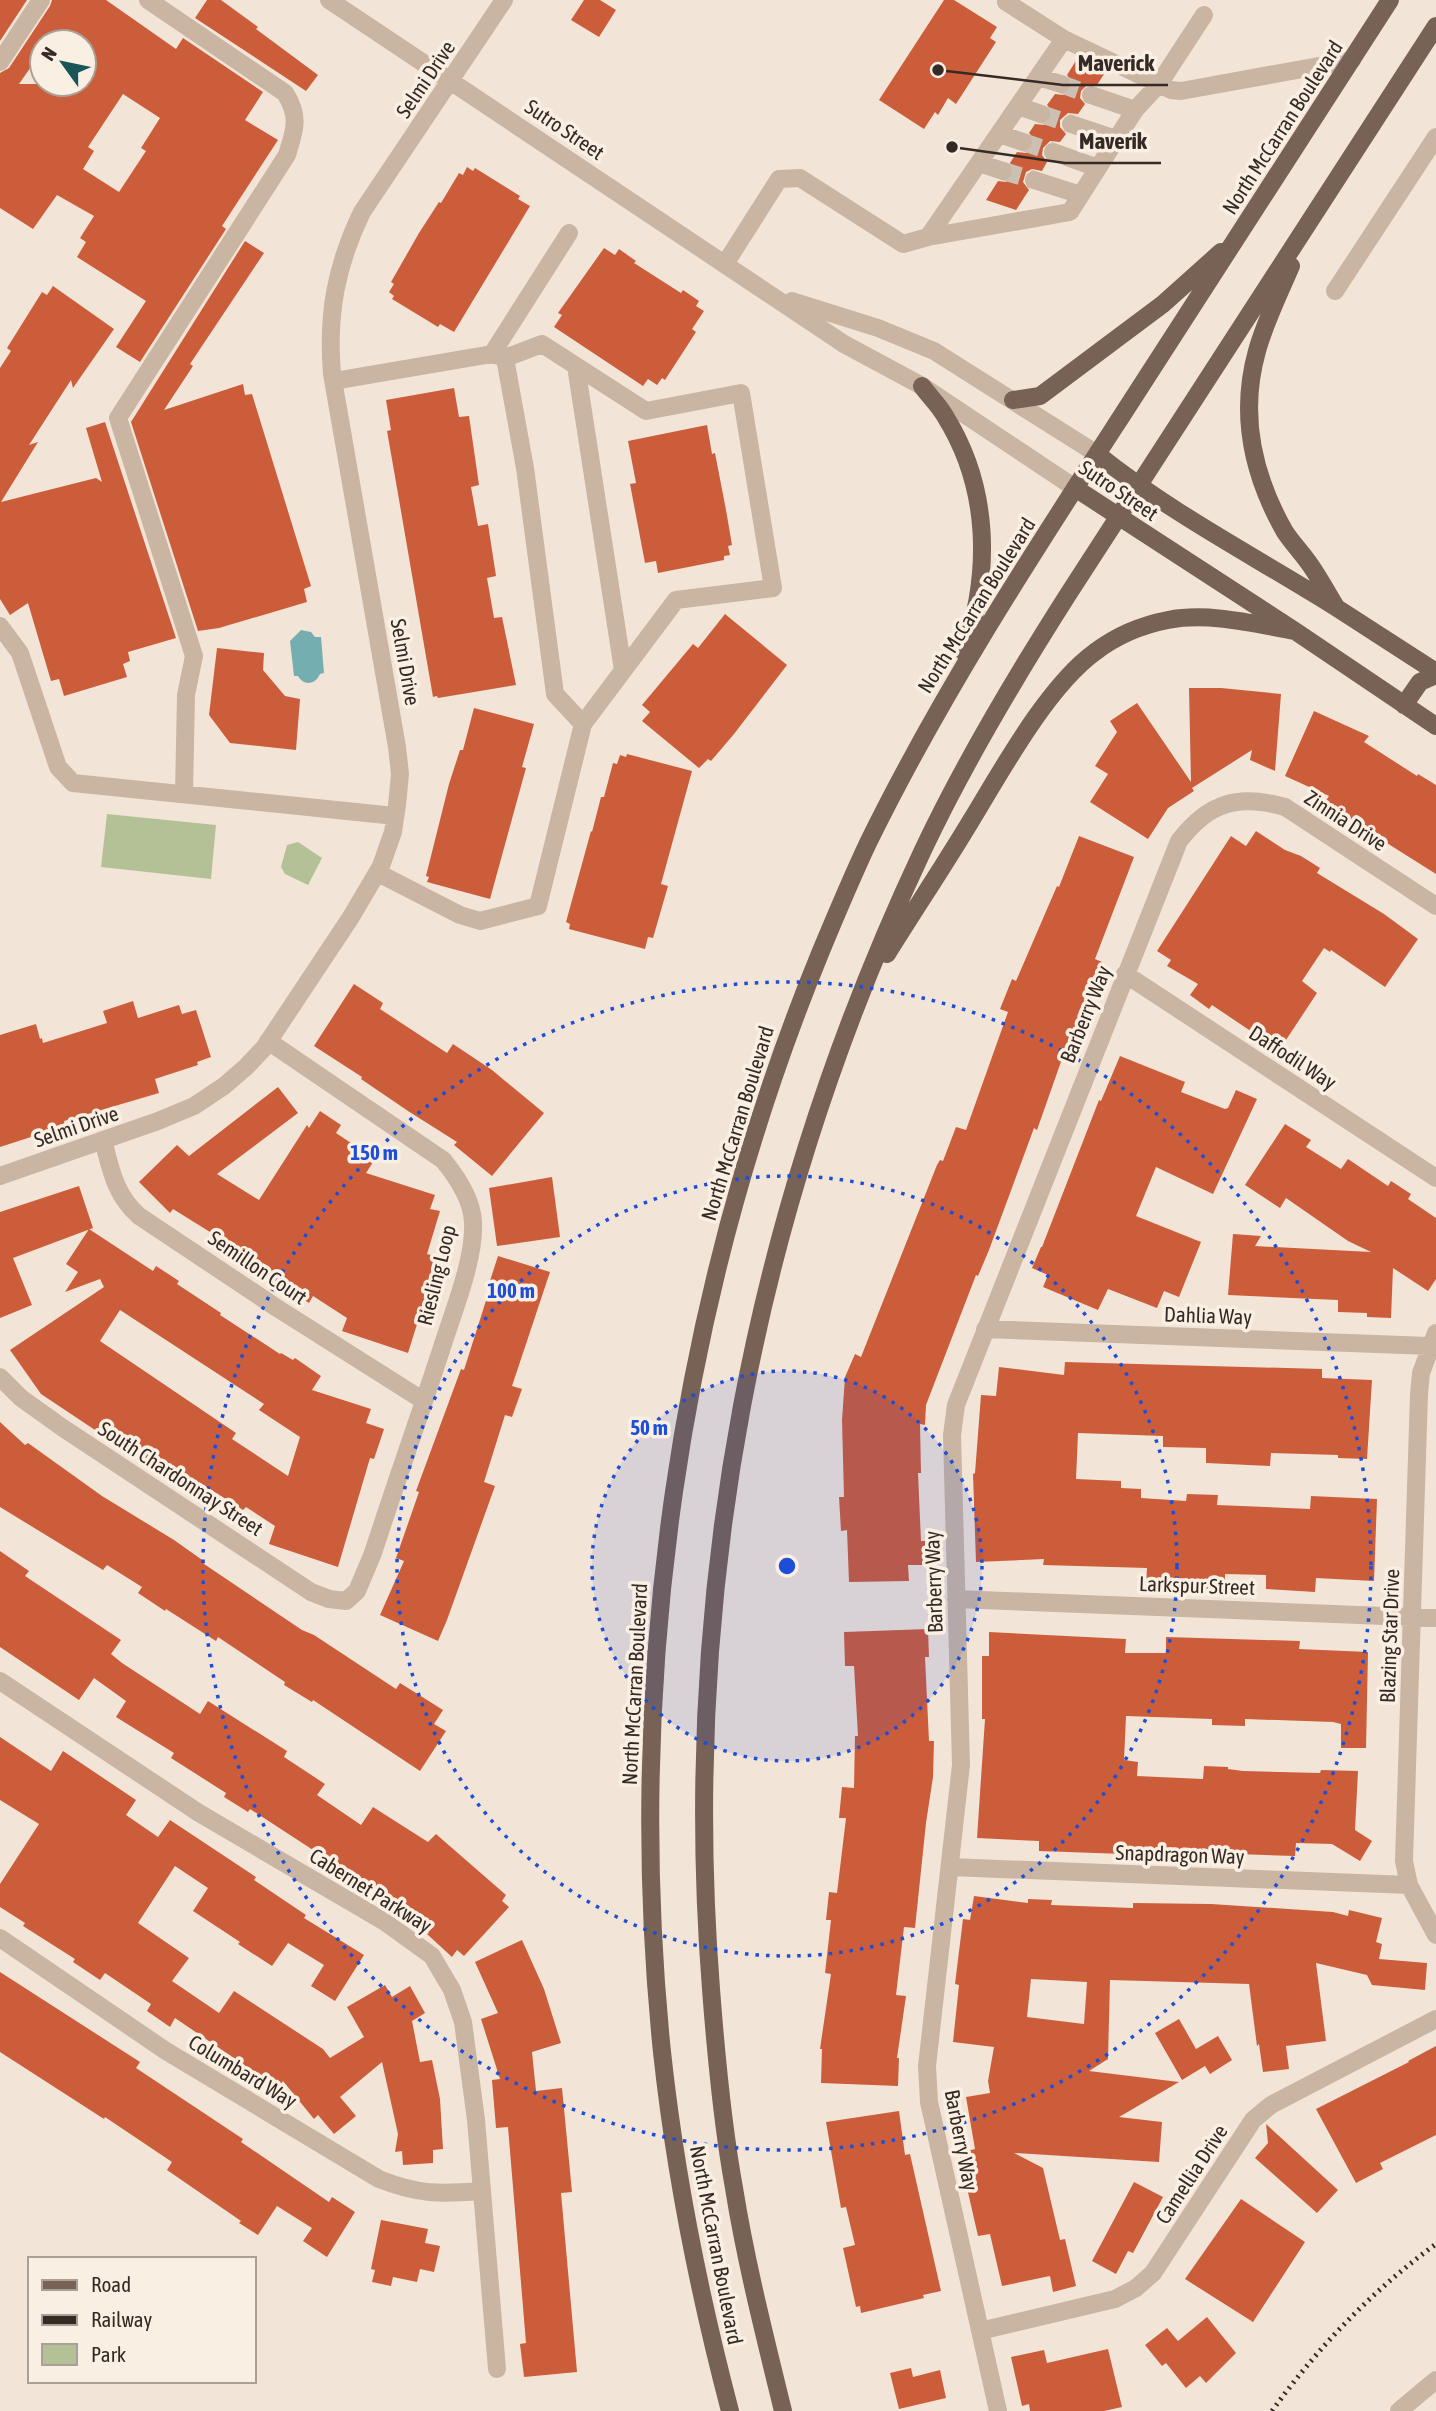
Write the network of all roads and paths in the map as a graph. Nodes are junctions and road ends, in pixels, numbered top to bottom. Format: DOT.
graph roads {
  1 [pos="41,0"];
  2 [pos="148,0"];
  3 [pos="329,0"];
  4 [pos="504,0"];
  5 [pos="1390,0"];
  6 [pos="1006,2"];
  7 [pos="1204,15"];
  8 [pos="1436,26"];
  9 [pos="1064,39"];
  10 [pos="1352,60"];
  11 [pos="0,62"];
  12 [pos="1038,76"];
  13 [pos="452,80"];
  14 [pos="1159,84"];
  15 [pos="1061,85"];
  16 [pos="1091,95"];
  17 [pos="1018,106"];
  18 [pos="1135,110"];
  19 [pos="1041,114"];
  20 [pos="1071,124"];
  21 [pos="999,134"];
  22 [pos="1436,136"];
  23 [pos="1116,139"];
  24 [pos="1023,142"];
  25 [pos="1053,152"];
  26 [pos="979,163"];
  27 [pos="1098,168"];
  28 [pos="1003,171"];
  29 [pos="1034,180"];
  30 [pos="1081,195"];
  31 [pos="1310,221"];
  32 [pos="569,233"];
  33 [pos="1239,236"];
  34 [pos="928,237"];
  35 [pos="726,264"];
  36 [pos="1335,291"];
  37 [pos="776,296"];
  38 [pos="498,356"];
  39 [pos="576,366"];
  40 [pos="334,381"];
  41 [pos="922,386"];
  42 [pos="1013,400"];
  43 [pos="1097,454"];
  44 [pos="1138,487"];
  45 [pos="1075,488"];
  46 [pos="1118,517"];
  47 [pos="1336,607"];
  48 [pos="0,626"];
  49 [pos="1295,631"];
  50 [pos="623,670"];
  51 [pos="1436,674"];
  52 [pos="954,679"];
  53 [pos="1404,705"];
  54 [pos="583,723"];
  55 [pos="1436,726"];
  56 [pos="184,793"];
  57 [pos="1221,805"];
  58 [pos="396,816"];
  59 [pos="377,873"];
  60 [pos="1436,906"];
  61 [pos="1125,974"];
  62 [pos="860,995"];
  63 [pos="268,1041"];
  64 [pos="103,1140"];
  65 [pos="0,1176"];
  66 [pos="1436,1178"];
  67 [pos="985,1329"];
  68 [pos="1433,1340"];
  69 [pos="0,1377"];
  70 [pos="424,1401"];
  71 [pos="956,1599"];
  72 [pos="346,1601"];
  73 [pos="1412,1616"];
  74 [pos="1436,1618"];
  75 [pos="0,1681"];
  76 [pos="950,1867"];
  77 [pos="1409,1885"];
  78 [pos="1436,1935"];
  79 [pos="0,1938"];
  80 [pos="1436,2018"];
  81 [pos="481,2191"];
  82 [pos="980,2331"];
  83 [pos="497,2369"];
  84 [pos="1436,2380"];
  85 [pos="730,2411"];
  86 [pos="783,2411"];
  87 [pos="998,2411"];
  88 [pos="1399,2411"];
  1 -- 11 [label="street"];
  2 -- 56 [label="street"];
  3 -- 13 [label="street, Sutro Street"];
  4 -- 13 [label="street, Selmi Drive"];
  5 -- 10 [label="main road, North McCarran Boulevard"];
  6 -- 9 [label="street"];
  7 -- 14 [label="street"];
  8 -- 31 [label="main road, North McCarran Boulevard"];
  9 -- 12 [label="street"];
  9 -- 14 [label="street"];
  10 -- 14 [label="street"];
  10 -- 33 [label="main road, North McCarran Boulevard"];
  12 -- 15 [label="street"];
  12 -- 17 [label="street"];
  13 -- 35 [label="street, Sutro Street"];
  13 -- 40 [label="street, Selmi Drive"];
  14 -- 18 [label="street"];
  16 -- 18 [label="street"];
  17 -- 19 [label="street"];
  17 -- 21 [label="street"];
  18 -- 23 [label="street"];
  20 -- 23 [label="street"];
  21 -- 24 [label="street"];
  21 -- 26 [label="street"];
  22 -- 36 [label="street"];
  23 -- 27 [label="street"];
  25 -- 27 [label="street"];
  26 -- 28 [label="street"];
  26 -- 34 [label="street"];
  27 -- 30 [label="street"];
  29 -- 30 [label="street"];
  30 -- 34 [label="street"];
  31 -- 44 [label="main road, North McCarran Boulevard"];
  31 -- 47 [label="main road"];
  32 -- 38 [label="street"];
  33 -- 42 [label="main road"];
  33 -- 43 [label="main road, North McCarran Boulevard"];
  34 -- 35 [label="street"];
  35 -- 37 [label="street, Sutro Street"];
  37 -- 41 [label="street, Sutro Street"];
  37 -- 42 [label="street, Sutro Street"];
  38 -- 39 [label="street"];
  38 -- 40 [label="street"];
  38 -- 54 [label="street"];
  39 -- 50 [label="street"];
  39 -- 50 [label="street"];
  40 -- 58 [label="street, Selmi Drive"];
  41 -- 45 [label="street, Sutro Street"];
  41 -- 52 [label="main road"];
  42 -- 43 [label="street, Sutro Street"];
  43 -- 44 [label="main road, Sutro Street"];
  43 -- 45 [label="main road, North McCarran Boulevard"];
  44 -- 46 [label="main road, North McCarran Boulevard"];
  44 -- 47 [label="main road, Sutro Street"];
  45 -- 46 [label="main road, Sutro Street"];
  45 -- 52 [label="main road, North McCarran Boulevard"];
  46 -- 49 [label="main road, Sutro Street"];
  46 -- 62 [label="main road, North McCarran Boulevard"];
  47 -- 51 [label="main road, Sutro Street"];
  48 -- 56 [label="street"];
  49 -- 53 [label="main road, Sutro Street"];
  49 -- 62 [label="main road"];
  50 -- 54 [label="street"];
  51 -- 53 [label="main road"];
  52 -- 85 [label="main road, North McCarran Boulevard"];
  53 -- 55 [label="main road, Sutro Street"];
  54 -- 59 [label="street"];
  56 -- 58 [label="street"];
  57 -- 60 [label="street, Zinnia Drive"];
  57 -- 61 [label="street, Barberry Way"];
  58 -- 59 [label="street, Selmi Drive"];
  59 -- 63 [label="street, Selmi Drive"];
  61 -- 66 [label="street, Daffodil Way"];
  61 -- 67 [label="street, Barberry Way"];
  62 -- 86 [label="main road, North McCarran Boulevard"];
  63 -- 64 [label="street, Selmi Drive"];
  63 -- 70 [label="street, Riesling Loop"];
  64 -- 65 [label="street, Selmi Drive"];
  64 -- 70 [label="street, Semillon Court"];
  67 -- 68 [label="street, Dahlia Way"];
  67 -- 71 [label="street, Barberry Way"];
  68 -- 73 [label="street, Blazing Star Drive"];
  69 -- 72 [label="street, South Chardonnay Street"];
  70 -- 72 [label="street, Riesling Loop"];
  71 -- 73 [label="street, Larkspur Street"];
  71 -- 76 [label="street, Barberry Way"];
  73 -- 74 [label="street, Larkspur Street"];
  73 -- 77 [label="street, Blazing Star Drive"];
  75 -- 81 [label="street, Cabernet Parkway"];
  76 -- 77 [label="street, Snapdragon Way"];
  76 -- 82 [label="street, Barberry Way"];
  77 -- 78 [label="street, Blazing Star Drive"];
  79 -- 81 [label="street, Columbard Way"];
  80 -- 82 [label="street, Camellia Drive"];
  81 -- 83 [label="street, Cabernet Parkway"];
  82 -- 87 [label="street, Barberry Way"];
  84 -- 88 [label="street"];
}
